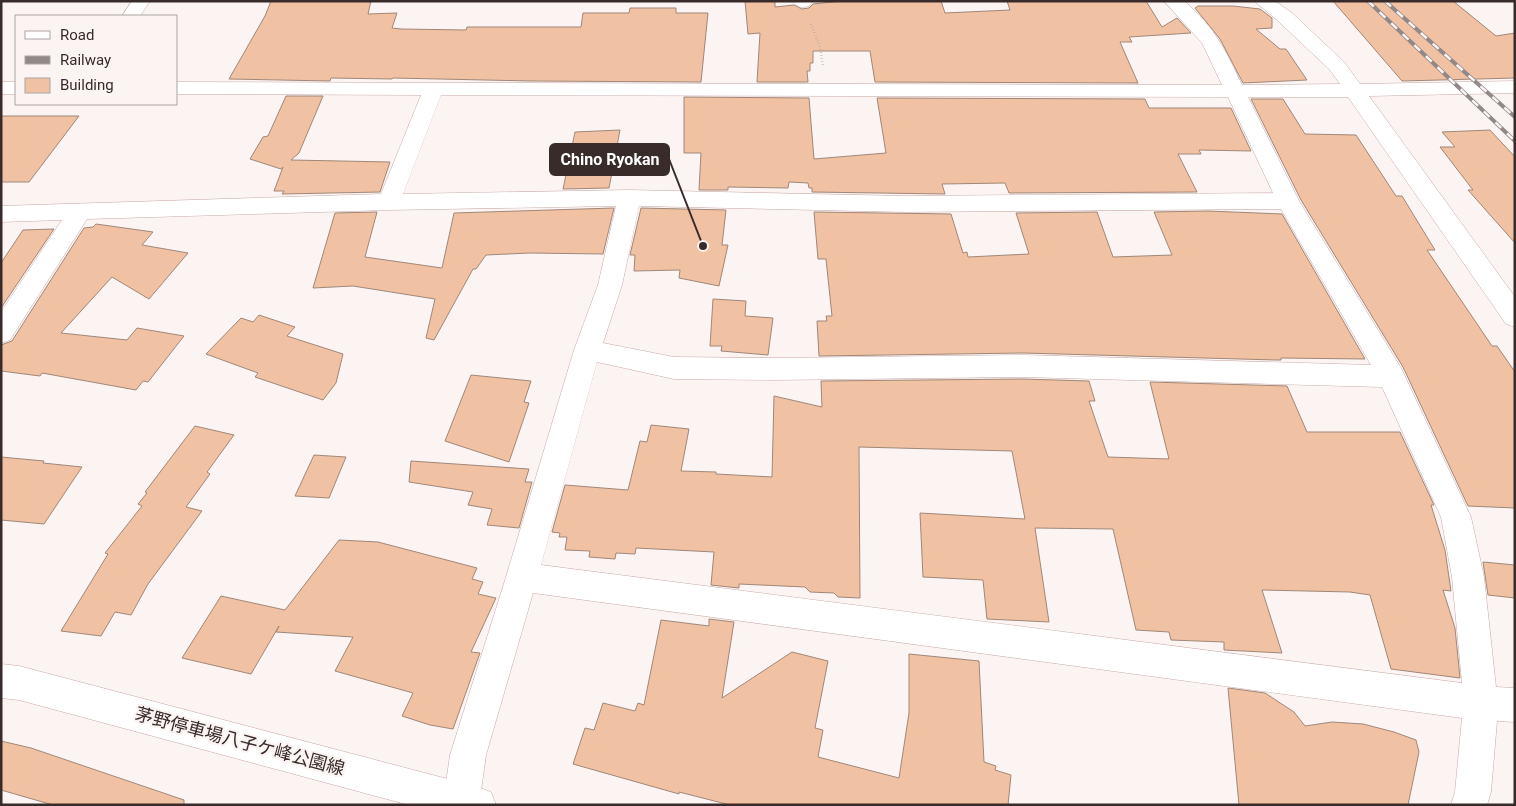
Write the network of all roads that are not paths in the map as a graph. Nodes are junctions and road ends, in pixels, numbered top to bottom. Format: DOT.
graph roads {
  1 [pos="141,1"];
  2 [pos="1173,1"];
  3 [pos="1263,1"];
  4 [pos="132,15"];
  5 [pos="1515,87"];
  6 [pos="1,88"];
  7 [pos="15,88"];
  8 [pos="178,88"];
  9 [pos="433,90"];
  10 [pos="1355,90"];
  11 [pos="1235,91"];
  12 [pos="629,198"];
  13 [pos="1288,201"];
  14 [pos="389,202"];
  15 [pos="79,213"];
  16 [pos="1,214"];
  17 [pos="1515,317"];
  18 [pos="1,333"];
  19 [pos="587,350"];
  20 [pos="1391,376"];
  21 [pos="522,577"];
  22 [pos="1,681"];
  23 [pos="1498,704"];
  24 [pos="466,803"];
  25 [pos="1470,805"];
  1 -- 4 [label="street"];
  2 -- 11 [label="street"];
  3 -- 10 [label="street"];
  5 -- 10 [label="street"];
  6 -- 7 [label="street"];
  8 -- 9 [label="street"];
  9 -- 11 [label="street"];
  9 -- 14 [label="street"];
  10 -- 11 [label="street"];
  10 -- 17 [label="street"];
  11 -- 13 [label="street"];
  12 -- 13 [label="street"];
  12 -- 14 [label="street"];
  12 -- 19 [label="street"];
  13 -- 20 [label="street"];
  14 -- 15 [label="street"];
  15 -- 16 [label="street"];
  15 -- 18 [label="street"];
  19 -- 20 [label="street"];
  19 -- 21 [label="street"];
  20 -- 23 [label="street"];
  21 -- 23 [label="street"];
  21 -- 24 [label="street"];
  22 -- 24 [label="street, 茅野停車場八子ケ峰公園線"];
  23 -- 25 [label="street"];
}
